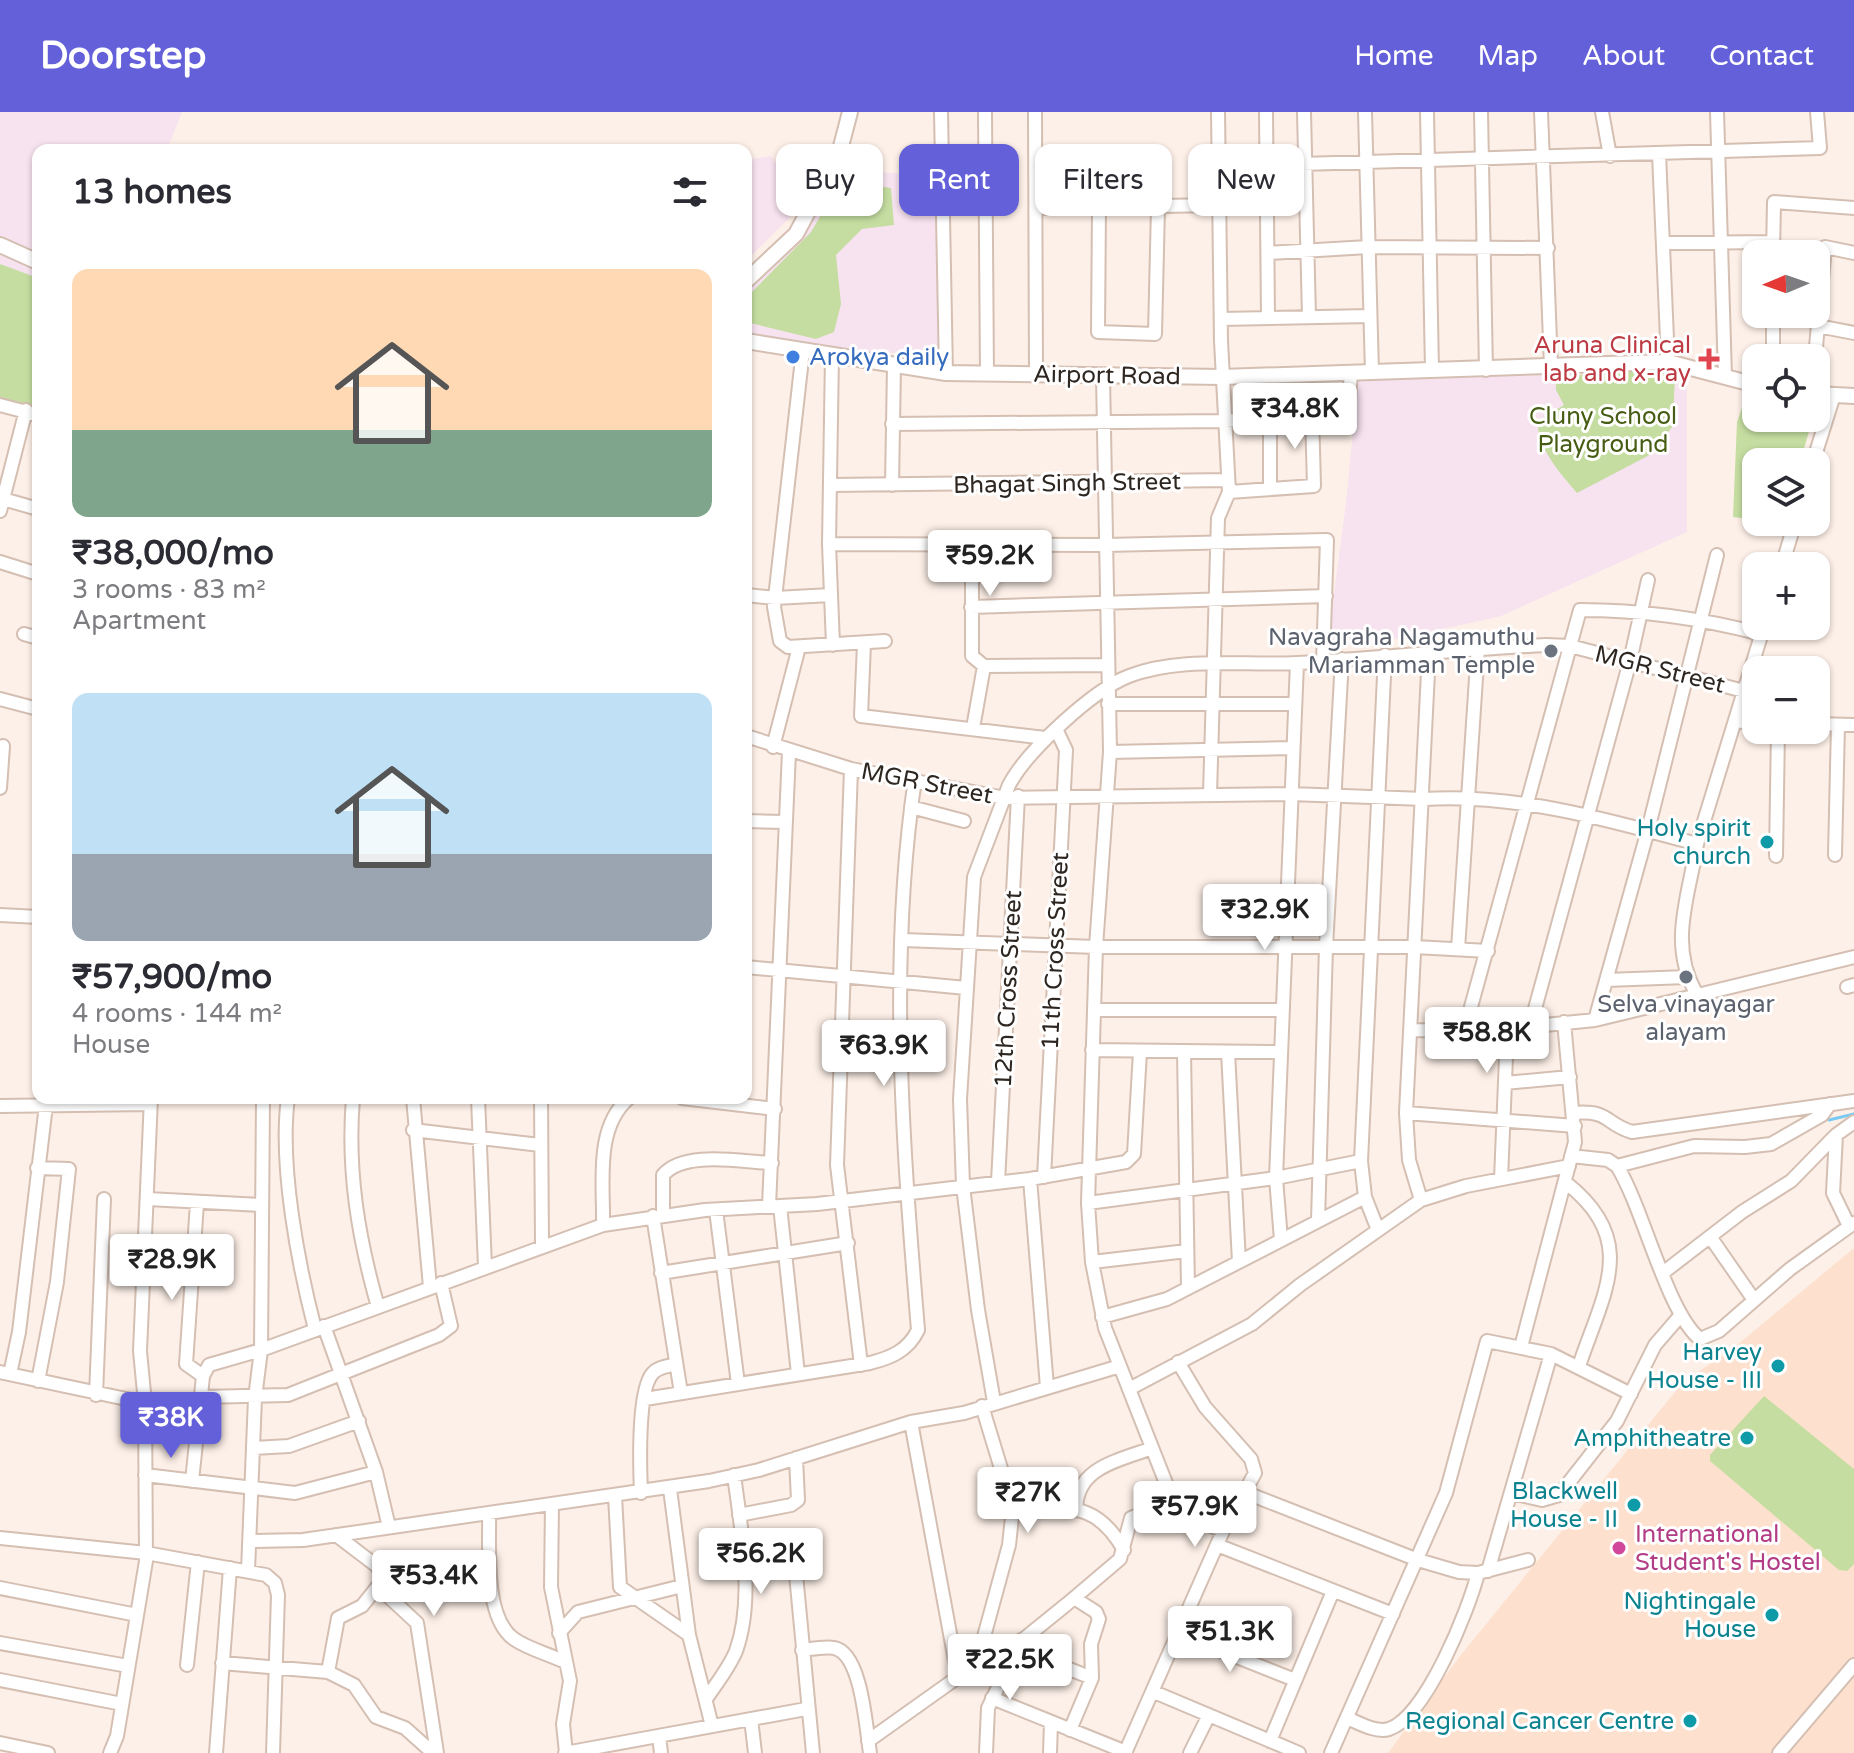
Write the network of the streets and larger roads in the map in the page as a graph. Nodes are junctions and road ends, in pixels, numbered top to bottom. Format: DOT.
graph roads {
  1 [pos="850,112"];
  2 [pos="941,112"];
  3 [pos="985,112"];
  4 [pos="1035,112"];
  5 [pos="1218,112"];
  6 [pos="1266,112"];
  7 [pos="1304,112"];
  8 [pos="1365,112"];
  9 [pos="1427,112"];
  10 [pos="1481,112"];
  11 [pos="1541,112"];
  12 [pos="1602,112"];
  13 [pos="1717,112"];
  14 [pos="1817,112"];
  15 [pos="1035,144"];
  16 [pos="1219,144"];
  17 [pos="1267,144"];
  18 [pos="1716,151"];
  19 [pos="1659,154"];
  20 [pos="1543,156"];
  21 [pos="1610,156"];
  22 [pos="1484,159"];
  23 [pos="1427,161"];
  24 [pos="1305,164"];
  25 [pos="1367,164"];
  26 [pos="1854,208"];
  27 [pos="1036,216"];
  28 [pos="1099,216"];
  29 [pos="1158,216"];
  30 [pos="1220,216"];
  31 [pos="1268,216"];
  32 [pos="1773,240"];
  33 [pos="1664,243"];
  34 [pos="1720,243"];
  35 [pos="0,245"];
  36 [pos="1742,245"];
  37 [pos="1368,247"];
  38 [pos="1430,247"];
  39 [pos="1486,247"];
  40 [pos="1548,248"];
  41 [pos="1830,248"];
  42 [pos="1307,251"];
  43 [pos="1268,253"];
  44 [pos="1854,253"];
  45 [pos="32,259"];
  46 [pos="752,275"];
  47 [pos="1370,316"];
  48 [pos="1268,317"];
  49 [pos="1309,317"];
  50 [pos="1221,319"];
  51 [pos="1828,328"];
  52 [pos="1854,333"];
  53 [pos="752,342"];
  54 [pos="803,350"];
  55 [pos="832,355"];
  56 [pos="1668,362"];
  57 [pos="894,366"];
  58 [pos="1551,366"];
  59 [pos="1432,370"];
  60 [pos="1486,370"];
  61 [pos="946,373"];
  62 [pos="1351,373"];
  63 [pos="1372,373"];
  64 [pos="987,374"];
  65 [pos="1036,374"];
  66 [pos="1103,376"];
  67 [pos="1222,377"];
  68 [pos="1725,377"];
  69 [pos="1742,381"];
  70 [pos="1830,395"];
  71 [pos="1834,395"];
  72 [pos="1854,396"];
  73 [pos="0,405"];
  74 [pos="32,412"];
  75 [pos="1312,414"];
  76 [pos="1270,417"];
  77 [pos="1225,421"];
  78 [pos="1103,422"];
  79 [pos="892,424"];
  80 [pos="1817,448"];
  81 [pos="1104,483"];
  82 [pos="831,485"];
  83 [pos="892,485"];
  84 [pos="1228,486"];
  85 [pos="1270,489"];
  86 [pos="2,505"];
  87 [pos="32,508"];
  88 [pos="1217,542"];
  89 [pos="829,544"];
  90 [pos="972,544"];
  91 [pos="1105,545"];
  92 [pos="1717,555"];
  93 [pos="0,562"];
  94 [pos="32,572"];
  95 [pos="1648,580"];
  96 [pos="831,595"];
  97 [pos="752,596"];
  98 [pos="1326,596"];
  99 [pos="775,598"];
  100 [pos="1216,598"];
  101 [pos="1106,601"];
  102 [pos="971,607"];
  103 [pos="1640,610"];
  104 [pos="1702,618"];
  105 [pos="1742,626"];
  106 [pos="24,634"];
  107 [pos="32,636"];
  108 [pos="885,641"];
  109 [pos="864,643"];
  110 [pos="833,645"];
  111 [pos="1570,646"];
  112 [pos="799,647"];
  113 [pos="1478,648"];
  114 [pos="1429,652"];
  115 [pos="1385,655"];
  116 [pos="1342,659"];
  117 [pos="1323,661"];
  118 [pos="1630,661"];
  119 [pos="1297,663"];
  120 [pos="1107,665"];
  121 [pos="1215,665"];
  122 [pos="984,666"];
  123 [pos="1687,676"];
  124 [pos="1107,689"];
  125 [pos="1742,690"];
  126 [pos="1742,698"];
  127 [pos="0,699"];
  128 [pos="1108,704"];
  129 [pos="1214,704"];
  130 [pos="1295,704"];
  131 [pos="32,707"];
  132 [pos="1735,721"];
  133 [pos="1742,722"];
  134 [pos="1830,725"];
  135 [pos="1838,725"];
  136 [pos="1854,725"];
  137 [pos="973,728"];
  138 [pos="1056,729"];
  139 [pos="752,738"];
  140 [pos="1045,738"];
  141 [pos="1778,744"];
  142 [pos="3,746"];
  143 [pos="773,747"];
  144 [pos="1293,748"];
  145 [pos="1212,750"];
  146 [pos="789,752"];
  147 [pos="1110,752"];
  148 [pos="851,769"];
  149 [pos="915,779"];
  150 [pos="0,788"];
  151 [pos="1107,794"];
  152 [pos="1210,794"];
  153 [pos="1291,794"];
  154 [pos="1062,795"];
  155 [pos="1335,795"];
  156 [pos="1469,796"];
  157 [pos="1011,797"];
  158 [pos="1378,798"];
  159 [pos="1424,799"];
  160 [pos="911,807"];
  161 [pos="1529,807"];
  162 [pos="1585,817"];
  163 [pos="752,821"];
  164 [pos="964,821"];
  165 [pos="784,822"];
  166 [pos="1648,830"];
  167 [pos="1697,844"];
  168 [pos="1835,855"];
  169 [pos="1776,856"];
  170 [pos="0,915"];
  171 [pos="32,917"];
  172 [pos="903,940"];
  173 [pos="968,942"];
  174 [pos="1010,944"];
  175 [pos="1056,945"];
  176 [pos="1096,947"];
  177 [pos="1326,947"];
  178 [pos="1371,947"];
  179 [pos="1415,947"];
  180 [pos="1283,948"];
  181 [pos="1458,949"];
  182 [pos="1488,951"];
  183 [pos="1854,957"];
  184 [pos="752,968"];
  185 [pos="780,970"];
  186 [pos="843,975"];
  187 [pos="1687,977"];
  188 [pos="1606,980"];
  189 [pos="902,981"];
  190 [pos="966,988"];
  191 [pos="1696,993"];
  192 [pos="1094,1010"];
  193 [pos="1282,1010"];
  194 [pos="1595,1020"];
  195 [pos="1564,1022"];
  196 [pos="1530,1027"];
  197 [pos="1410,1030"];
  198 [pos="1507,1033"];
  199 [pos="1492,1036"];
  200 [pos="1092,1050"];
  201 [pos="1140,1052"];
  202 [pos="1184,1052"];
  203 [pos="1228,1052"];
  204 [pos="1280,1052"];
  205 [pos="1570,1077"];
  206 [pos="1505,1083"];
  207 [pos="1854,1101"];
  208 [pos="60,1104"];
  209 [pos="150,1104"];
  210 [pos="263,1104"];
  211 [pos="287,1104"];
  212 [pos="353,1104"];
  213 [pos="413,1104"];
  214 [pos="478,1104"];
  215 [pos="541,1104"];
  216 [pos="623,1104"];
  217 [pos="736,1104"];
  218 [pos="1830,1104"];
  219 [pos="46,1105"];
  220 [pos="0,1106"];
  221 [pos="775,1109"];
  222 [pos="1406,1113"];
  223 [pos="1503,1119"];
  224 [pos="1574,1120"];
  225 [pos="1854,1122"];
  226 [pos="413,1130"];
  227 [pos="1836,1135"];
  228 [pos="477,1139"];
  229 [pos="540,1145"];
  230 [pos="1361,1161"];
  231 [pos="1570,1161"];
  232 [pos="772,1163"];
  233 [pos="1617,1166"];
  234 [pos="37,1168"];
  235 [pos="1087,1169"];
  236 [pos="1319,1169"];
  237 [pos="1044,1177"];
  238 [pos="1276,1178"];
  239 [pos="1030,1179"];
  240 [pos="1501,1179"];
  241 [pos="998,1182"];
  242 [pos="1565,1182"];
  243 [pos="1233,1184"];
  244 [pos="963,1186"];
  245 [pos="1185,1190"];
  246 [pos="906,1194"];
  247 [pos="1365,1197"];
  248 [pos="104,1199"];
  249 [pos="148,1199"];
  250 [pos="1421,1200"];
  251 [pos="843,1201"];
  252 [pos="197,1203"];
  253 [pos="1088,1203"];
  254 [pos="259,1205"];
  255 [pos="774,1206"];
  256 [pos="716,1210"];
  257 [pos="658,1216"];
  258 [pos="1318,1221"];
  259 [pos="1852,1224"];
  260 [pos="603,1225"];
  261 [pos="1378,1230"];
  262 [pos="1711,1238"];
  263 [pos="1281,1240"];
  264 [pos="848,1243"];
  265 [pos="542,1246"];
  266 [pos="1187,1251"];
  267 [pos="785,1253"];
  268 [pos="1092,1262"];
  269 [pos="1239,1262"];
  270 [pos="723,1263"];
  271 [pos="485,1267"];
  272 [pos="1664,1272"];
  273 [pos="661,1273"];
  274 [pos="435,1285"];
  275 [pos="1188,1288"];
  276 [pos="1754,1300"];
  277 [pos="378,1307"];
  278 [pos="1680,1316"];
  279 [pos="1102,1317"];
  280 [pos="319,1328"];
  281 [pos="1521,1347"];
  282 [pos="261,1350"];
  283 [pos="1551,1354"];
  284 [pos="1178,1362"];
  285 [pos="676,1364"];
  286 [pos="861,1365"];
  287 [pos="1120,1366"];
  288 [pos="1579,1366"];
  289 [pos="5,1373"];
  290 [pos="798,1374"];
  291 [pos="203,1376"];
  292 [pos="341,1376"];
  293 [pos="38,1381"];
  294 [pos="738,1384"];
  295 [pos="1047,1387"];
  296 [pos="1129,1389"];
  297 [pos="681,1393"];
  298 [pos="1631,1394"];
  299 [pos="96,1395"];
  300 [pos="201,1397"];
  301 [pos="255,1398"];
  302 [pos="645,1399"];
  303 [pos="145,1403"];
  304 [pos="988,1404"];
  305 [pos="359,1421"];
  306 [pos="911,1422"];
  307 [pos="253,1448"];
  308 [pos="1152,1448"];
  309 [pos="796,1458"];
  310 [pos="376,1472"];
  311 [pos="145,1475"];
  312 [pos="734,1475"];
  313 [pos="192,1481"];
  314 [pos="670,1489"];
  315 [pos="252,1490"];
  316 [pos="1244,1492"];
  317 [pos="641,1493"];
  318 [pos="1512,1493"];
  319 [pos="615,1496"];
  320 [pos="1173,1501"];
  321 [pos="552,1504"];
  322 [pos="1013,1508"];
  323 [pos="1076,1510"];
  324 [pos="489,1513"];
  325 [pos="739,1515"];
  326 [pos="389,1527"];
  327 [pos="1223,1531"];
  328 [pos="336,1535"];
  329 [pos="0,1538"];
  330 [pos="249,1541"];
  331 [pos="1217,1545"];
  332 [pos="1124,1550"];
  333 [pos="146,1553"];
  334 [pos="743,1560"];
  335 [pos="1418,1560"];
  336 [pos="1528,1560"];
  337 [pos="198,1562"];
  338 [pos="230,1568"];
  339 [pos="248,1571"];
  340 [pos="1483,1572"];
  341 [pos="382,1581"];
  342 [pos="682,1586"];
  343 [pos="0,1588"];
  344 [pos="1333,1591"];
  345 [pos="1074,1598"];
  346 [pos="635,1600"];
  347 [pos="1393,1614"];
  348 [pos="137,1615"];
  349 [pos="559,1633"];
  350 [pos="1179,1634"];
  351 [pos="689,1635"];
  352 [pos="0,1643"];
  353 [pos="1014,1647"];
  354 [pos="802,1650"];
  355 [pos="565,1662"];
  356 [pos="222,1663"];
  357 [pos="187,1665"];
  358 [pos="1854,1665"];
  359 [pos="128,1666"];
  360 [pos="276,1666"];
  361 [pos="976,1666"];
  362 [pos="328,1672"];
  363 [pos="958,1677"];
  364 [pos="1092,1678"];
  365 [pos="0,1680"];
  366 [pos="1295,1680"];
  367 [pos="1154,1692"];
  368 [pos="992,1698"];
  369 [pos="706,1699"];
  370 [pos="122,1704"];
  371 [pos="806,1709"];
  372 [pos="1209,1715"];
  373 [pos="1347,1718"];
  374 [pos="751,1719"];
  375 [pos="1051,1723"];
  376 [pos="712,1726"];
  377 [pos="1070,1730"];
  378 [pos="659,1736"];
  379 [pos="1270,1741"];
  380 [pos="0,1743"];
  381 [pos="869,1747"];
  382 [pos="48,1753"];
  383 [pos="110,1753"];
  384 [pos="216,1753"];
  385 [pos="273,1753"];
  386 [pos="435,1753"];
  387 [pos="565,1753"];
  388 [pos="661,1753"];
  389 [pos="755,1753"];
  390 [pos="813,1753"];
  391 [pos="986,1753"];
  392 [pos="1050,1753"];
  393 [pos="1125,1753"];
  394 [pos="1190,1753"];
  395 [pos="1299,1753"];
  396 [pos="1331,1753"];
  397 [pos="1779,1753"];
  1 -- 46 [label="street"];
  2 -- 61 [label="street"];
  3 -- 64 [label="street"];
  4 -- 15 [label="street"];
  5 -- 16 [label="street"];
  6 -- 17 [label="street"];
  7 -- 24 [label="street"];
  8 -- 25 [label="street"];
  9 -- 23 [label="street"];
  10 -- 22 [label="street"];
  11 -- 20 [label="street"];
  12 -- 21 [label="street"];
  13 -- 18 [label="street"];
  14 -- 18 [label="street"];
  18 -- 19 [label="street"];
  18 -- 34 [label="street"];
  19 -- 21 [label="street"];
  19 -- 33 [label="street"];
  20 -- 21 [label="street"];
  20 -- 22 [label="street"];
  20 -- 40 [label="street"];
  22 -- 23 [label="street"];
  22 -- 39 [label="street"];
  23 -- 25 [label="street"];
  23 -- 38 [label="street"];
  24 -- 25 [label="street"];
  24 -- 42 [label="street"];
  25 -- 37 [label="street"];
  26 -- 32 [label="street"];
  27 -- 65 [label="street"];
  28 -- 29 [label="street"];
  30 -- 50 [label="street"];
  31 -- 43 [label="street"];
  33 -- 34 [label="street"];
  33 -- 56 [label="street"];
  34 -- 36 [label="street"];
  34 -- 68 [label="street"];
  35 -- 45 [label="street"];
  37 -- 38 [label="street"];
  37 -- 42 [label="street"];
  37 -- 47 [label="street"];
  38 -- 39 [label="street"];
  38 -- 59 [label="street"];
  39 -- 40 [label="street"];
  39 -- 60 [label="street"];
  40 -- 58 [label="street"];
  41 -- 44 [label="street"];
  42 -- 43 [label="street"];
  42 -- 49 [label="street"];
  43 -- 48 [label="street"];
  47 -- 49 [label="street"];
  47 -- 63 [label="street"];
  48 -- 49 [label="street"];
  48 -- 50 [label="street"];
  50 -- 67 [label="street"];
  51 -- 52 [label="street"];
  53 -- 54 [label="street, Airport Road"];
  54 -- 55 [label="street, Airport Road"];
  54 -- 99 [label="street"];
  55 -- 57 [label="street, Airport Road"];
  55 -- 82 [label="street"];
  56 -- 58 [label="street, Airport Road"];
  56 -- 68 [label="street, Airport Road"];
  57 -- 61 [label="street, Airport Road"];
  57 -- 79 [label="street"];
  58 -- 60 [label="street, Airport Road"];
  59 -- 60 [label="street, Airport Road"];
  59 -- 63 [label="street, Airport Road"];
  61 -- 64 [label="street, Airport Road"];
  62 -- 63 [label="street, Airport Road"];
  62 -- 67 [label="street, Airport Road"];
  62 -- 75 [label="street"];
  64 -- 65 [label="street, Airport Road"];
  65 -- 66 [label="street, Airport Road"];
  66 -- 67 [label="street, Airport Road"];
  66 -- 78 [label="street"];
  67 -- 77 [label="street"];
  68 -- 69 [label="street, Airport Road"];
  70 -- 71 [label="street"];
  71 -- 72 [label="street"];
  71 -- 80 [label="street"];
  73 -- 74 [label="street"];
  74 -- 86 [label="street"];
  75 -- 76 [label="street"];
  75 -- 85 [label="street, Bhagat Singh Street"];
  76 -- 77 [label="street"];
  76 -- 85 [label="street"];
  77 -- 78 [label="street"];
  77 -- 84 [label="street"];
  78 -- 79 [label="street"];
  78 -- 81 [label="street"];
  79 -- 83 [label="street"];
  81 -- 83 [label="street, Bhagat Singh Street"];
  81 -- 84 [label="street, Bhagat Singh Street"];
  81 -- 91 [label="street"];
  82 -- 83 [label="street, Bhagat Singh Street"];
  82 -- 89 [label="street"];
  84 -- 85 [label="street, Bhagat Singh Street"];
  84 -- 88 [label="street"];
  86 -- 87 [label="street"];
  88 -- 91 [label="street"];
  88 -- 98 [label="street"];
  88 -- 100 [label="street"];
  89 -- 90 [label="street"];
  89 -- 96 [label="street"];
  90 -- 91 [label="street"];
  90 -- 102 [label="street"];
  91 -- 101 [label="street"];
  92 -- 104 [label="street"];
  93 -- 94 [label="street"];
  95 -- 103 [label="street"];
  96 -- 99 [label="street"];
  96 -- 110 [label="street"];
  97 -- 99 [label="street"];
  98 -- 100 [label="street"];
  98 -- 117 [label="street"];
  99 -- 112 [label="street"];
  100 -- 101 [label="street"];
  100 -- 121 [label="street"];
  101 -- 102 [label="street"];
  101 -- 120 [label="street"];
  102 -- 122 [label="street"];
  103 -- 104 [label="street"];
  103 -- 111 [label="street"];
  103 -- 118 [label="street"];
  104 -- 105 [label="street"];
  104 -- 123 [label="street"];
  106 -- 107 [label="street"];
  108 -- 109 [label="street"];
  109 -- 110 [label="street"];
  109 -- 137 [label="street"];
  110 -- 112 [label="street"];
  111 -- 113 [label="street, MGR Street"];
  111 -- 118 [label="street, MGR Street"];
  111 -- 161 [label="street"];
  112 -- 143 [label="street"];
  113 -- 114 [label="street, MGR Street"];
  113 -- 156 [label="street"];
  114 -- 115 [label="street, MGR Street"];
  114 -- 159 [label="street"];
  115 -- 116 [label="street, MGR Street"];
  115 -- 158 [label="street"];
  116 -- 117 [label="street, MGR Street"];
  116 -- 155 [label="street"];
  117 -- 119 [label="street, MGR Street"];
  118 -- 123 [label="street, MGR Street"];
  118 -- 162 [label="street"];
  119 -- 121 [label="street, MGR Street"];
  119 -- 130 [label="street"];
  120 -- 122 [label="street"];
  120 -- 124 [label="street"];
  121 -- 124 [label="street, MGR Street"];
  121 -- 129 [label="street"];
  122 -- 137 [label="street"];
  123 -- 125 [label="street, MGR Street"];
  123 -- 166 [label="street"];
  124 -- 128 [label="street"];
  124 -- 138 [label="street, MGR Street"];
  126 -- 132 [label="street"];
  127 -- 131 [label="street"];
  128 -- 129 [label="street"];
  128 -- 147 [label="street"];
  129 -- 130 [label="street"];
  129 -- 145 [label="street"];
  130 -- 144 [label="street"];
  132 -- 133 [label="street"];
  132 -- 167 [label="street"];
  134 -- 135 [label="street"];
  135 -- 136 [label="street"];
  135 -- 168 [label="street"];
  137 -- 140 [label="street"];
  138 -- 140 [label="street, MGR Street"];
  138 -- 154 [label="street, 11th Cross Street"];
  139 -- 143 [label="street, MGR Street"];
  140 -- 157 [label="street, MGR Street"];
  141 -- 169 [label="street"];
  142 -- 150 [label="street"];
  143 -- 146 [label="street, MGR Street"];
  144 -- 145 [label="street"];
  144 -- 153 [label="street"];
  145 -- 147 [label="street"];
  145 -- 152 [label="street"];
  146 -- 148 [label="street, MGR Street"];
  146 -- 165 [label="street"];
  147 -- 151 [label="street"];
  148 -- 149 [label="street, MGR Street"];
  148 -- 186 [label="street"];
  149 -- 157 [label="street, MGR Street"];
  149 -- 160 [label="street"];
  151 -- 152 [label="street"];
  151 -- 154 [label="street"];
  151 -- 176 [label="street"];
  152 -- 153 [label="street"];
  153 -- 155 [label="street"];
  153 -- 180 [label="street"];
  154 -- 157 [label="street"];
  154 -- 175 [label="street, 11th Cross Street"];
  155 -- 158 [label="street"];
  155 -- 177 [label="street"];
  156 -- 159 [label="street"];
  156 -- 161 [label="street"];
  156 -- 181 [label="street"];
  157 -- 173 [label="street"];
  157 -- 174 [label="street, 12th Cross Street"];
  158 -- 159 [label="street"];
  158 -- 178 [label="street"];
  159 -- 179 [label="street"];
  160 -- 164 [label="street"];
  160 -- 172 [label="street"];
  161 -- 162 [label="street"];
  161 -- 182 [label="street"];
  162 -- 166 [label="street"];
  162 -- 196 [label="street"];
  163 -- 165 [label="street"];
  165 -- 185 [label="street"];
  166 -- 167 [label="street"];
  166 -- 188 [label="street"];
  167 -- 187 [label="street"];
  170 -- 171 [label="street"];
  172 -- 173 [label="street"];
  172 -- 189 [label="street"];
  173 -- 174 [label="street"];
  173 -- 190 [label="street"];
  174 -- 175 [label="street"];
  174 -- 241 [label="street, 12th Cross Street"];
  175 -- 176 [label="street"];
  175 -- 237 [label="street, 11th Cross Street"];
  176 -- 180 [label="street"];
  176 -- 192 [label="street"];
  177 -- 178 [label="street"];
  177 -- 180 [label="street"];
  177 -- 236 [label="street"];
  178 -- 179 [label="street"];
  178 -- 230 [label="street"];
  179 -- 181 [label="street"];
  179 -- 197 [label="street"];
  180 -- 193 [label="street"];
  181 -- 182 [label="street"];
  182 -- 197 [label="street"];
  183 -- 191 [label="street"];
  184 -- 185 [label="street"];
  185 -- 186 [label="street"];
  185 -- 221 [label="street"];
  186 -- 189 [label="street"];
  186 -- 251 [label="street"];
  187 -- 188 [label="street"];
  187 -- 191 [label="street"];
  188 -- 194 [label="street"];
  189 -- 190 [label="street"];
  189 -- 246 [label="street"];
  190 -- 244 [label="street"];
  191 -- 194 [label="street"];
  192 -- 193 [label="street"];
  192 -- 200 [label="street"];
  193 -- 204 [label="street"];
  194 -- 195 [label="street"];
  195 -- 196 [label="street"];
  195 -- 205 [label="street"];
  196 -- 198 [label="street"];
  197 -- 222 [label="street"];
  198 -- 199 [label="street"];
  198 -- 206 [label="street"];
  200 -- 201 [label="street"];
  200 -- 235 [label="street"];
  201 -- 202 [label="street"];
  201 -- 235 [label="street"];
  202 -- 203 [label="street"];
  202 -- 245 [label="street"];
  203 -- 204 [label="street"];
  203 -- 243 [label="street"];
  204 -- 238 [label="street"];
  205 -- 206 [label="street"];
  205 -- 224 [label="street"];
  206 -- 223 [label="street"];
  207 -- 218 [label="street"];
  208 -- 219 [label="street"];
  209 -- 249 [label="street"];
  210 -- 254 [label="street"];
  211 -- 280 [label="street"];
  212 -- 277 [label="street"];
  213 -- 226 [label="street"];
  214 -- 228 [label="street"];
  215 -- 229 [label="street"];
  216 -- 260 [label="street"];
  217 -- 221 [label="street"];
  218 -- 224 [label="street"];
  218 -- 233 [label="street"];
  219 -- 220 [label="street"];
  219 -- 234 [label="street"];
  221 -- 232 [label="street"];
  222 -- 223 [label="street"];
  222 -- 250 [label="street"];
  223 -- 224 [label="street"];
  223 -- 240 [label="street"];
  224 -- 231 [label="street"];
  225 -- 227 [label="street"];
  226 -- 228 [label="street"];
  226 -- 274 [label="street"];
  227 -- 259 [label="street"];
  227 -- 262 [label="street"];
  228 -- 229 [label="street"];
  228 -- 271 [label="street"];
  229 -- 265 [label="street"];
  230 -- 236 [label="street"];
  230 -- 247 [label="street"];
  231 -- 233 [label="street"];
  231 -- 240 [label="street"];
  231 -- 242 [label="street"];
  232 -- 255 [label="street"];
  232 -- 257 [label="street"];
  233 -- 272 [label="street"];
  234 -- 289 [label="street"];
  234 -- 293 [label="street"];
  235 -- 237 [label="street"];
  235 -- 253 [label="street"];
  236 -- 238 [label="street"];
  236 -- 258 [label="street"];
  237 -- 239 [label="street"];
  238 -- 243 [label="street"];
  238 -- 263 [label="street"];
  239 -- 241 [label="street"];
  239 -- 295 [label="street"];
  240 -- 250 [label="street"];
  241 -- 244 [label="street"];
  242 -- 281 [label="street"];
  242 -- 288 [label="street"];
  243 -- 245 [label="street"];
  243 -- 269 [label="street"];
  244 -- 246 [label="street"];
  244 -- 304 [label="street"];
  245 -- 253 [label="street"];
  245 -- 266 [label="street"];
  246 -- 251 [label="street"];
  246 -- 286 [label="street"];
  247 -- 258 [label="street"];
  247 -- 261 [label="street"];
  248 -- 299 [label="street"];
  249 -- 252 [label="street"];
  249 -- 303 [label="street"];
  250 -- 261 [label="street"];
  251 -- 255 [label="street"];
  251 -- 264 [label="street"];
  252 -- 254 [label="street"];
  252 -- 291 [label="street"];
  253 -- 268 [label="street"];
  254 -- 282 [label="street"];
  255 -- 256 [label="street"];
  255 -- 267 [label="street"];
  256 -- 257 [label="street"];
  256 -- 270 [label="street"];
  257 -- 260 [label="street"];
  257 -- 273 [label="street"];
  258 -- 263 [label="street"];
  259 -- 276 [label="street"];
  260 -- 265 [label="street"];
  261 -- 284 [label="street"];
  262 -- 272 [label="street"];
  262 -- 276 [label="street"];
  263 -- 269 [label="street"];
  264 -- 267 [label="street"];
  264 -- 286 [label="street"];
  265 -- 271 [label="street"];
  266 -- 268 [label="street"];
  266 -- 275 [label="street"];
  267 -- 270 [label="street"];
  267 -- 290 [label="street"];
  268 -- 279 [label="street"];
  269 -- 275 [label="street"];
  270 -- 273 [label="street"];
  270 -- 294 [label="street"];
  271 -- 274 [label="street"];
  272 -- 278 [label="street"];
  273 -- 285 [label="street"];
  274 -- 277 [label="street"];
  274 -- 292 [label="street"];
  275 -- 279 [label="street"];
  276 -- 278 [label="street"];
  277 -- 280 [label="street"];
  278 -- 298 [label="street"];
  279 -- 287 [label="street"];
  280 -- 282 [label="street"];
  280 -- 292 [label="street"];
  281 -- 283 [label="street"];
  281 -- 335 [label="street"];
  282 -- 291 [label="street"];
  282 -- 301 [label="street"];
  283 -- 288 [label="street"];
  283 -- 318 [label="street"];
  284 -- 296 [label="street"];
  284 -- 316 [label="street"];
  285 -- 297 [label="street"];
  285 -- 302 [label="street"];
  286 -- 290 [label="street"];
  287 -- 295 [label="street"];
  287 -- 296 [label="street"];
  288 -- 298 [label="street"];
  289 -- 293 [label="street"];
  290 -- 294 [label="street"];
  291 -- 300 [label="street"];
  292 -- 301 [label="street"];
  292 -- 305 [label="street"];
  293 -- 299 [label="street"];
  294 -- 297 [label="street"];
  295 -- 304 [label="street"];
  296 -- 308 [label="street"];
  297 -- 302 [label="street"];
  298 -- 318 [label="street"];
  299 -- 303 [label="street"];
  300 -- 301 [label="street"];
  300 -- 313 [label="street"];
  301 -- 307 [label="street"];
  302 -- 317 [label="street"];
  303 -- 311 [label="street"];
  304 -- 306 [label="street"];
  304 -- 322 [label="street"];
  305 -- 307 [label="street"];
  305 -- 310 [label="street"];
  306 -- 309 [label="street"];
  306 -- 363 [label="street"];
  307 -- 315 [label="street"];
  308 -- 320 [label="street"];
  308 -- 323 [label="street"];
  309 -- 312 [label="street"];
  309 -- 325 [label="street"];
  310 -- 315 [label="street"];
  310 -- 326 [label="street"];
  311 -- 313 [label="street"];
  311 -- 333 [label="street"];
  312 -- 314 [label="street"];
  312 -- 325 [label="street"];
  313 -- 315 [label="street"];
  314 -- 317 [label="street"];
  314 -- 342 [label="street"];
  315 -- 330 [label="street"];
  316 -- 327 [label="street"];
  316 -- 335 [label="street"];
  317 -- 319 [label="street"];
  318 -- 340 [label="street"];
  319 -- 321 [label="street"];
  319 -- 346 [label="street"];
  320 -- 327 [label="street"];
  320 -- 332 [label="street"];
  321 -- 324 [label="street"];
  321 -- 349 [label="street"];
  322 -- 323 [label="street"];
  322 -- 361 [label="street"];
  323 -- 332 [label="street"];
  324 -- 326 [label="street"];
  324 -- 355 [label="street"];
  325 -- 334 [label="street"];
  326 -- 328 [label="street"];
  327 -- 331 [label="street"];
  328 -- 330 [label="street"];
  328 -- 341 [label="street"];
  329 -- 333 [label="street"];
  330 -- 339 [label="street"];
  331 -- 344 [label="street"];
  331 -- 350 [label="street"];
  332 -- 345 [label="street"];
  333 -- 337 [label="street"];
  333 -- 348 [label="street"];
  334 -- 354 [label="street"];
  334 -- 369 [label="street"];
  335 -- 340 [label="street"];
  335 -- 347 [label="street"];
  336 -- 340 [label="street"];
  337 -- 338 [label="street"];
  337 -- 357 [label="street"];
  338 -- 339 [label="street"];
  338 -- 356 [label="street"];
  339 -- 360 [label="street"];
  340 -- 373 [label="street"];
  341 -- 362 [label="street"];
  341 -- 386 [label="street"];
  342 -- 346 [label="street"];
  342 -- 351 [label="street"];
  343 -- 348 [label="street"];
  344 -- 347 [label="street"];
  344 -- 366 [label="street"];
  345 -- 353 [label="street"];
  345 -- 364 [label="street"];
  346 -- 349 [label="street"];
  346 -- 351 [label="street"];
  347 -- 373 [label="street"];
  348 -- 359 [label="street"];
  349 -- 355 [label="street"];
  350 -- 366 [label="street"];
  350 -- 367 [label="street"];
  351 -- 369 [label="street"];
  352 -- 359 [label="street"];
  353 -- 361 [label="street"];
  353 -- 364 [label="street"];
  353 -- 368 [label="street"];
  354 -- 371 [label="street"];
  354 -- 381 [label="street"];
  355 -- 387 [label="street"];
  356 -- 360 [label="street"];
  356 -- 384 [label="street"];
  358 -- 397 [label="street"];
  359 -- 370 [label="street"];
  360 -- 362 [label="street"];
  360 -- 385 [label="street"];
  361 -- 363 [label="street"];
  362 -- 386 [label="street"];
  363 -- 381 [label="street"];
  364 -- 377 [label="street"];
  365 -- 370 [label="street"];
  366 -- 379 [label="street"];
  367 -- 372 [label="street"];
  367 -- 393 [label="street"];
  368 -- 375 [label="street"];
  368 -- 391 [label="street"];
  369 -- 376 [label="street"];
  370 -- 383 [label="street"];
  371 -- 374 [label="street"];
  371 -- 390 [label="street"];
  372 -- 379 [label="street"];
  372 -- 394 [label="street"];
  373 -- 396 [label="street"];
  374 -- 376 [label="street"];
  374 -- 389 [label="street"];
  375 -- 377 [label="street"];
  375 -- 392 [label="street"];
  376 -- 378 [label="street"];
  377 -- 393 [label="street"];
  378 -- 387 [label="street"];
  378 -- 388 [label="street"];
  379 -- 395 [label="street"];
  380 -- 382 [label="street"];
}
